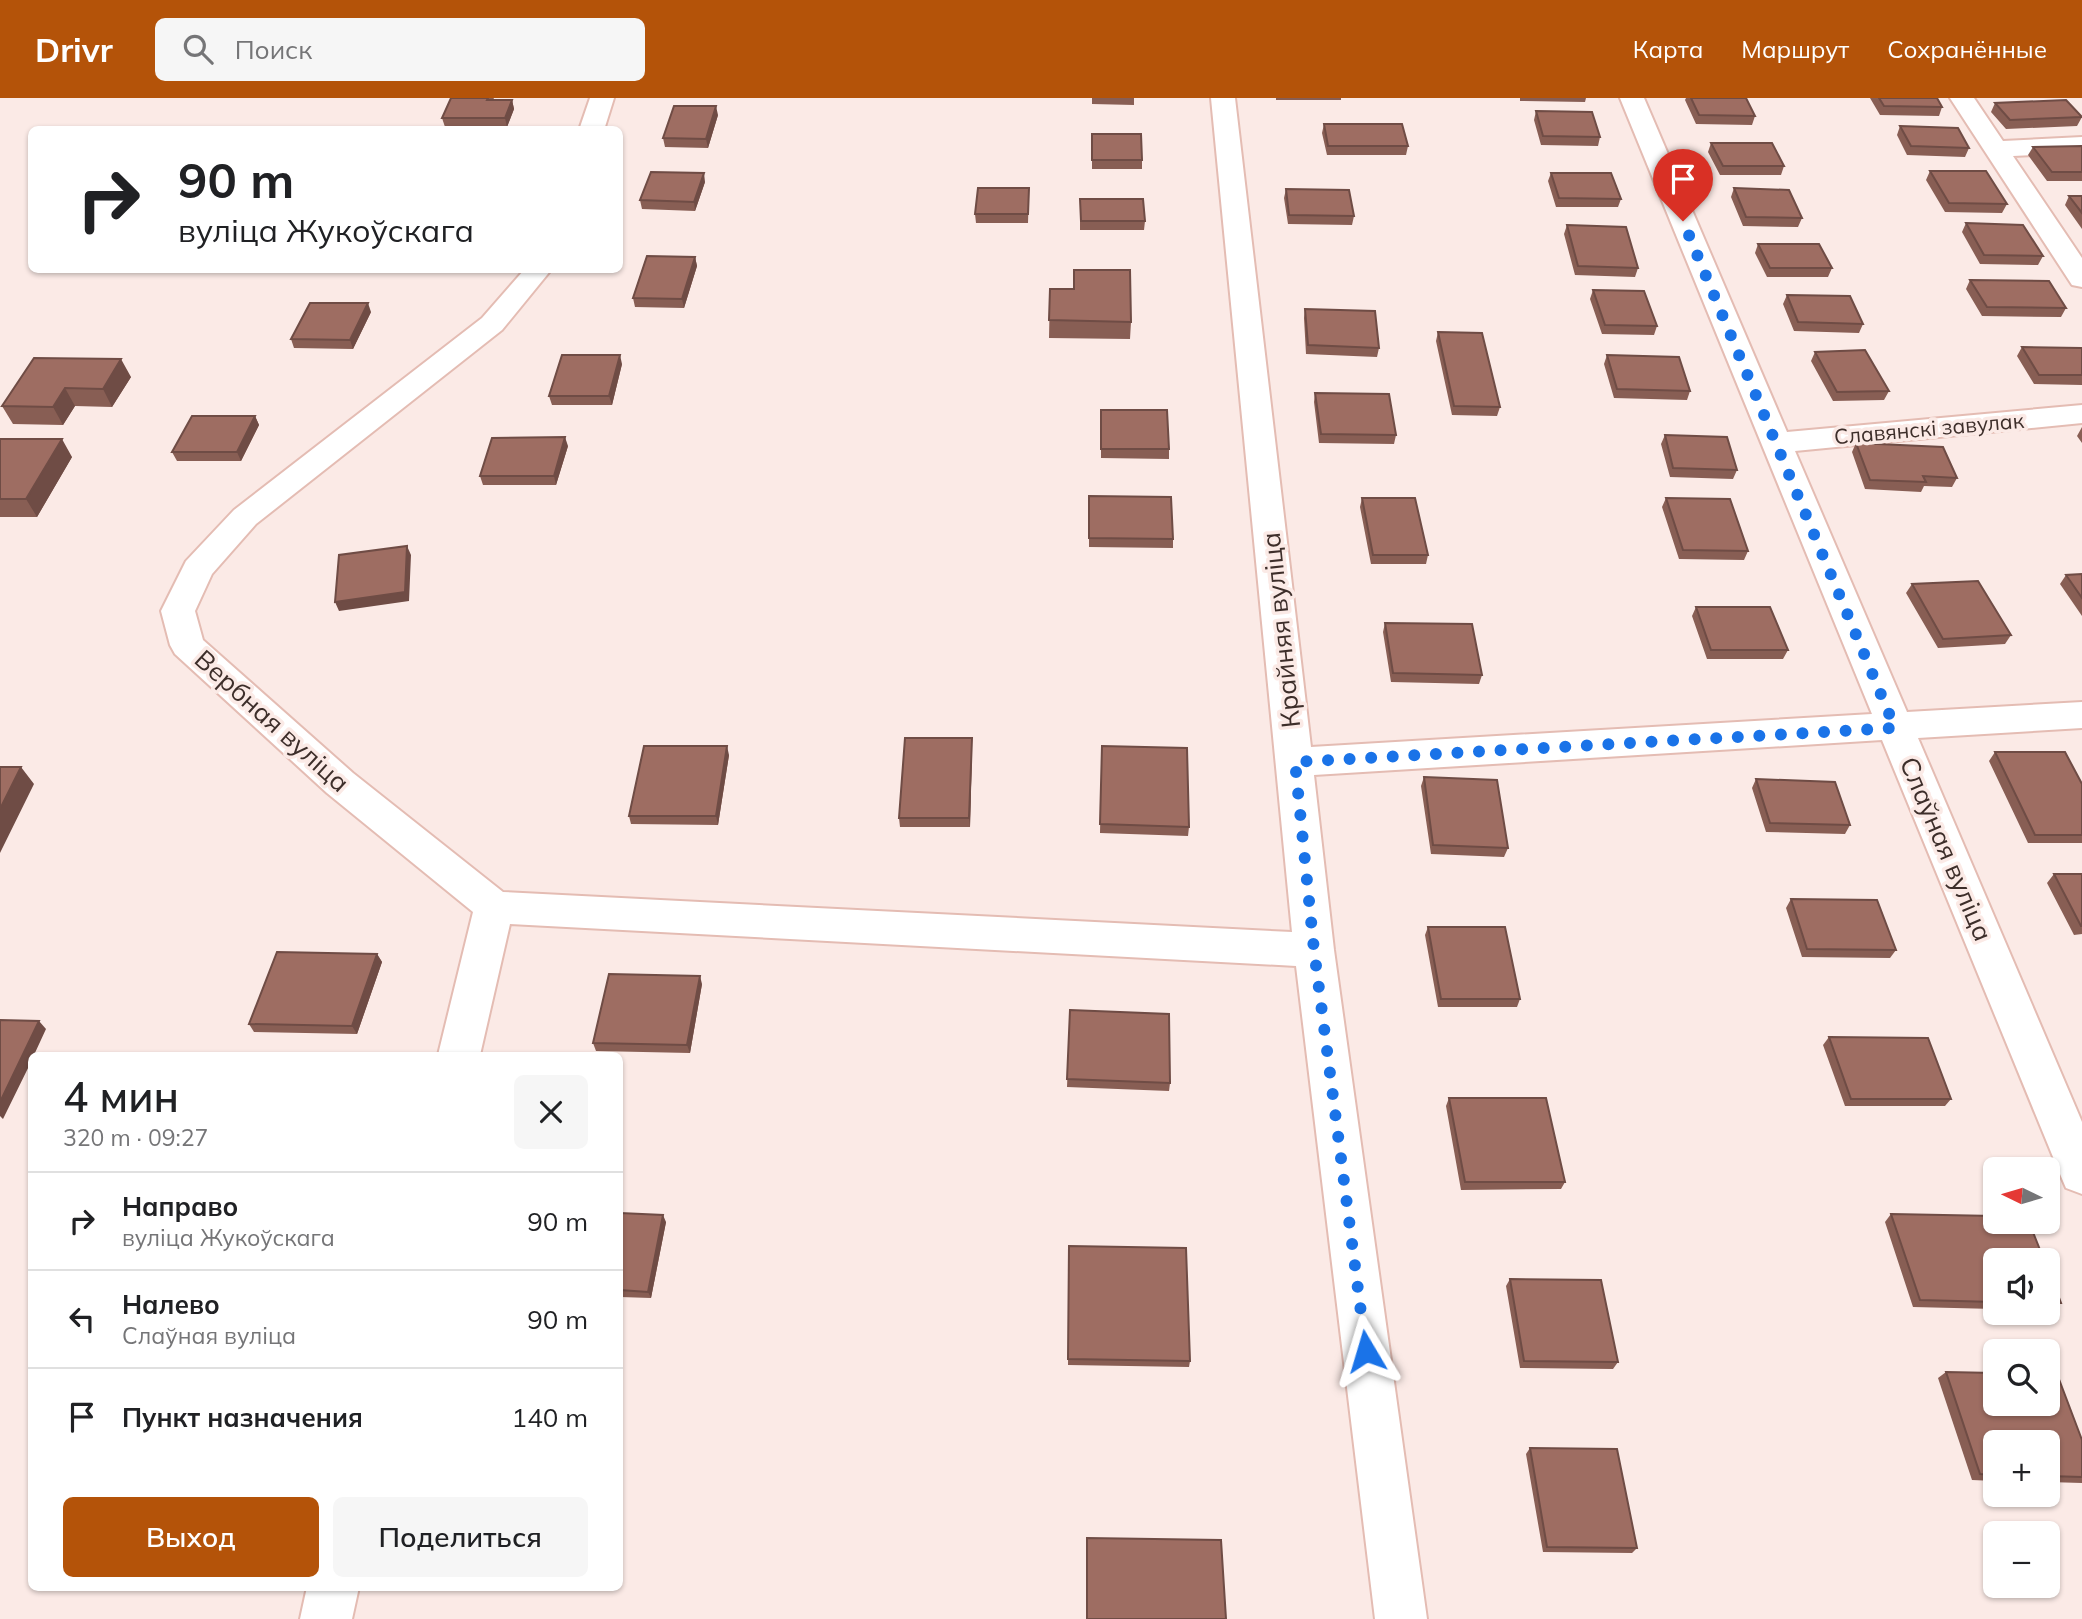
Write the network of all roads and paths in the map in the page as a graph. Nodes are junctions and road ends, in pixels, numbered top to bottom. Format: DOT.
graph roads {
  1 [pos="602,98"];
  2 [pos="1223,98"];
  3 [pos="1632,98"];
  4 [pos="1962,98"];
  5 [pos="592,126"];
  6 [pos="2082,145"];
  7 [pos="1995,149"];
  8 [pos="535,273"];
  9 [pos="2082,279"];
  10 [pos="2082,414"];
  11 [pos="1775,443"];
  12 [pos="2082,715"];
  13 [pos="1895,728"];
  14 [pos="1295,762"];
  15 [pos="494,907"];
  16 [pos="1314,950"];
  17 [pos="460,1052"];
  18 [pos="2082,1174"];
  19 [pos="332,1591"];
  20 [pos="326,1619"];
  21 [pos="1401,1619"];
  1 -- 5 [label="street"];
  2 -- 14 [label="street, Крайняя вуліца"];
  3 -- 11 [label="street, Слаўная вуліца"];
  4 -- 7 [label="street"];
  6 -- 7 [label="street"];
  7 -- 9 [label="street"];
  8 -- 15 [label="street, Вербная вуліца"];
  10 -- 11 [label="street, Славянскі завулак"];
  11 -- 13 [label="street, Слаўная вуліца"];
  12 -- 13 [label="street"];
  13 -- 14 [label="street"];
  13 -- 18 [label="street, Слаўная вуліца"];
  14 -- 16 [label="street, Крайняя вуліца"];
  15 -- 16 [label="street"];
  15 -- 17 [label="street"];
  16 -- 21 [label="street, Крайняя вуліца"];
  19 -- 20 [label="street"];
}
